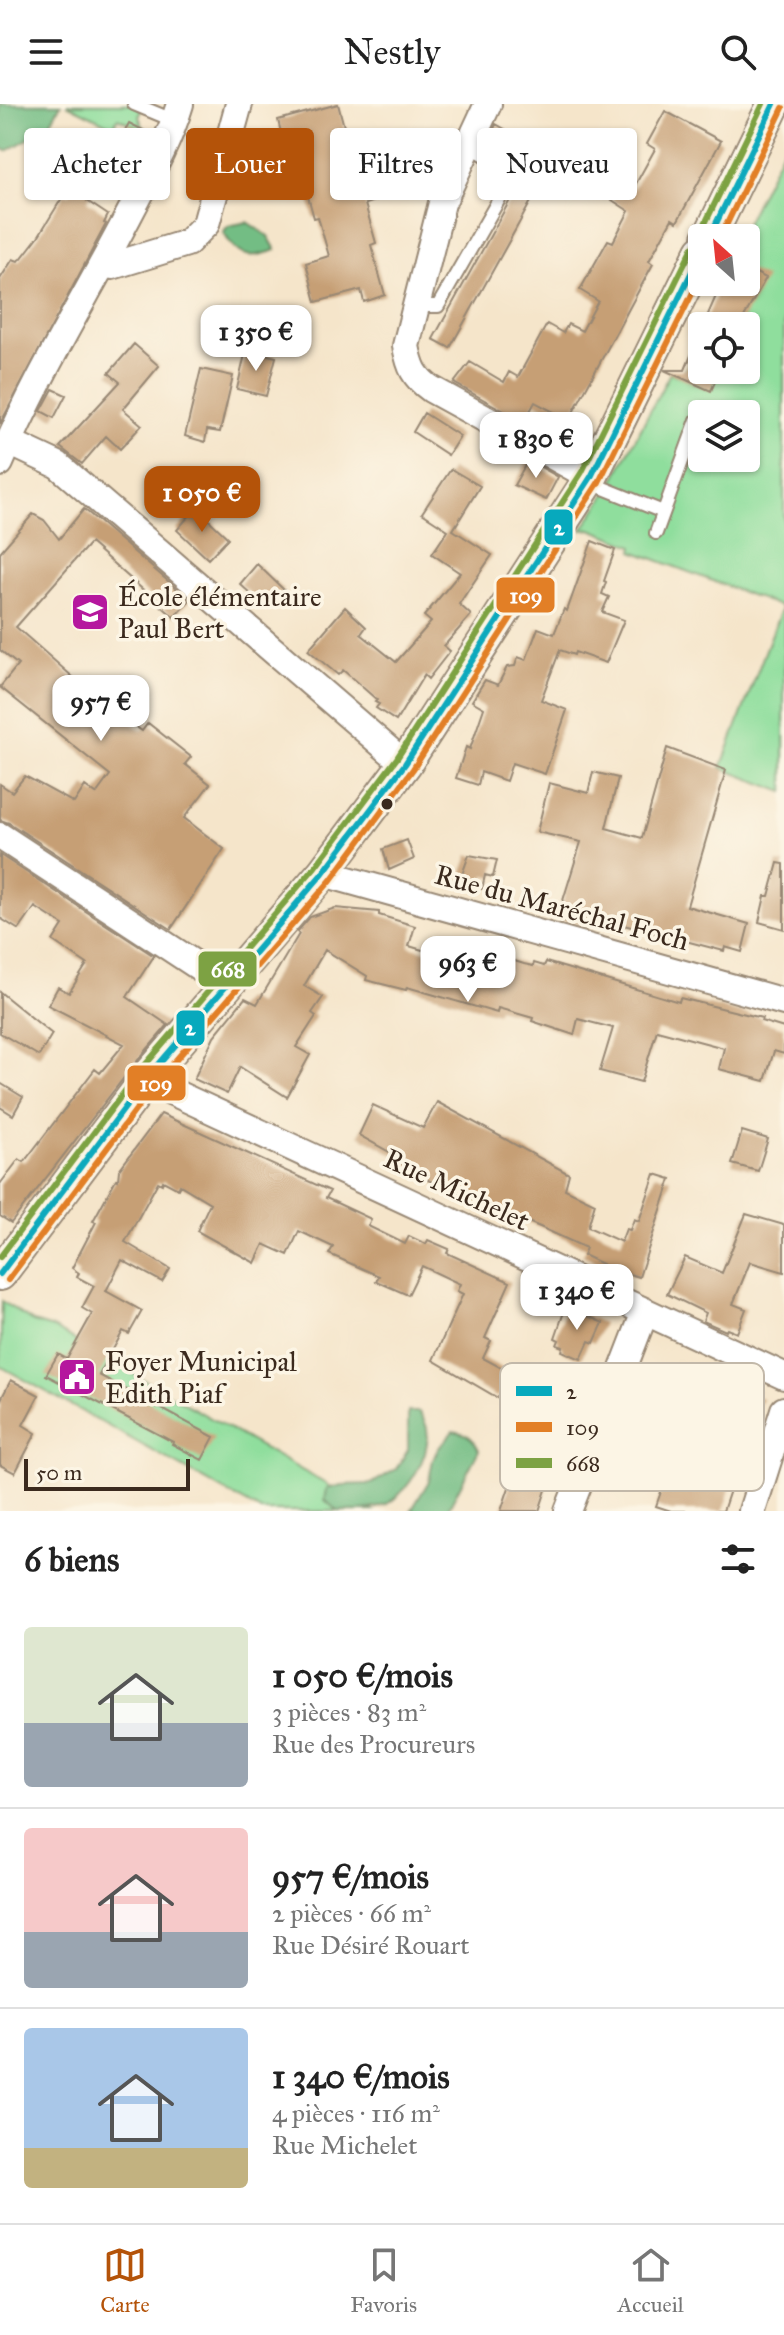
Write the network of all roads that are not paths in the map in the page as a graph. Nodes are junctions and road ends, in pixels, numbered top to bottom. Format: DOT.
graph roads {
  1 [pos="134,104"];
  2 [pos="239,104"];
  3 [pos="488,104"];
  4 [pos="774,104"];
  5 [pos="178,112"];
  6 [pos="467,144"];
  7 [pos="716,224"];
  8 [pos="104,264"];
  9 [pos="688,279"];
  10 [pos="418,306"];
  11 [pos="688,444"];
  12 [pos="4,452"];
  13 [pos="589,480"];
  14 [pos="663,512"];
  15 [pos="656,533"];
  16 [pos="405,764"];
  17 [pos="0,836"];
  18 [pos="323,873"];
  19 [pos="225,984"];
  20 [pos="784,1002"];
  21 [pos="148,1077"];
  22 [pos="0,1274"];
  23 [pos="645,1312"];
  24 [pos="625,1363"];
  25 [pos="756,1363"];
  26 [pos="764,1367"];
  27 [pos="784,1376"];
  28 [pos="784,1410"];
  29 [pos="764,1473"];
  30 [pos="576,1491"];
  31 [pos="758,1491"];
  32 [pos="568,1511"];
  33 [pos="752,1511"];
  1 -- 5 [label="lane"];
  2 -- 8 [label="street"];
  3 -- 6 [label="street"];
  4 -- 7 [label="street"];
  5 -- 8 [label="street"];
  6 -- 10 [label="street"];
  6 -- 10 [label="lane"];
  8 -- 12 [label="street"];
  9 -- 13 [label="street"];
  10 -- 13 [label="street"];
  11 -- 14 [label="lane"];
  12 -- 16 [label="street"];
  13 -- 14 [label="lane"];
  13 -- 16 [label="street"];
  14 -- 15 [label="lane"];
  16 -- 18 [label="street"];
  17 -- 19 [label="street"];
  18 -- 19 [label="street"];
  18 -- 20 [label="street, Rue du Maréchal Foch"];
  19 -- 21 [label="street"];
  21 -- 22 [label="street"];
  21 -- 23 [label="street, Rue Michelet"];
  23 -- 24 [label="street"];
  23 -- 25 [label="street, Rue Michelet"];
  26 -- 27 [label="street, Rue Michelet"];
  28 -- 29 [label="street"];
  30 -- 32 [label="street"];
  31 -- 33 [label="street"];
}
